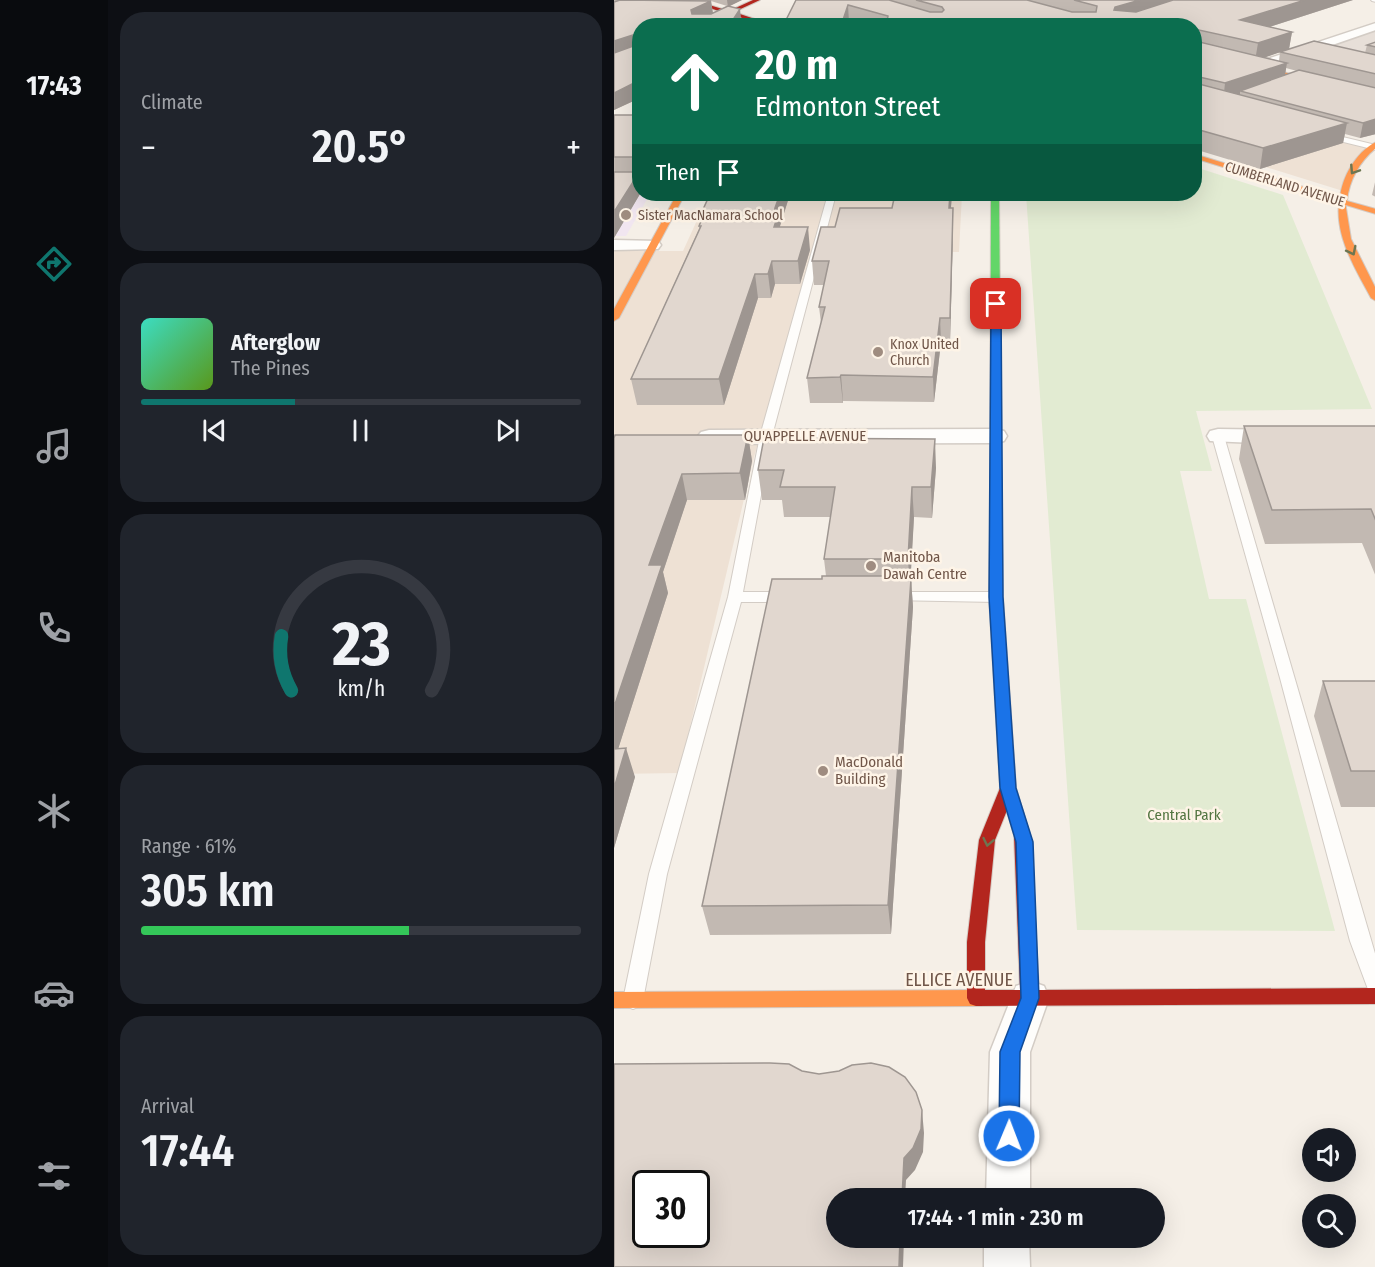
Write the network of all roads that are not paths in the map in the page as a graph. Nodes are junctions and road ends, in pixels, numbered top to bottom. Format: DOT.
graph roads {
  1 [pos="688,0"];
  2 [pos="757,0"];
  3 [pos="730,12"];
  4 [pos="717,18"];
  5 [pos="749,18"];
  6 [pos="1376,26"];
  7 [pos="1202,54"];
  8 [pos="1256,67"];
  9 [pos="1302,79"];
  10 [pos="1288,84"];
  11 [pos="1376,97"];
  12 [pos="1317,132"];
  13 [pos="1374,146"];
  14 [pos="1202,158"];
  15 [pos="677,201"];
  16 [pos="830,201"];
  17 [pos="995,201"];
  18 [pos="1340,201"];
  19 [pos="1376,212"];
  20 [pos="614,245"];
  21 [pos="652,245"];
  22 [pos="1376,298"];
  23 [pos="614,318"];
  24 [pos="766,436"];
  25 [pos="996,436"];
  26 [pos="1218,436"];
  27 [pos="1297,437"];
  28 [pos="684,438"];
  29 [pos="735,597"];
  30 [pos="805,597"];
  31 [pos="876,597"];
  32 [pos="996,597"];
  33 [pos="1008,788"];
  34 [pos="1376,986"];
  35 [pos="1376,996"];
  36 [pos="976,997"];
  37 [pos="1030,998"];
  38 [pos="614,1000"];
  39 [pos="633,1000"];
  40 [pos="1008,1188"];
  41 [pos="1007,1248"];
  42 [pos="1007,1267"];
  1 -- 3 [label="street"];
  2 -- 3 [label="street"];
  3 -- 4 [label="street"];
  3 -- 5 [label="street"];
  6 -- 8 [label="street"];
  7 -- 8 [label="street"];
  8 -- 9 [label="street"];
  9 -- 10 [label="lane"];
  9 -- 11 [label="street"];
  12 -- 13 [label="lane"];
  13 -- 18 [label="street, one-way"];
  14 -- 18 [label="street, CUMBERLAND AVENUE"];
  15 -- 21 [label="street"];
  16 -- 24 [label="lane"];
  17 -- 25 [label="street"];
  18 -- 19 [label="street, CUMBERLAND AVENUE"];
  18 -- 22 [label="street, one-way"];
  20 -- 21 [label="street"];
  21 -- 23 [label="street"];
  24 -- 25 [label="street, QU'APPELLE AVENUE"];
  24 -- 28 [label="street, QU'APPELLE AVENUE"];
  24 -- 29 [label="lane"];
  25 -- 32 [label="street"];
  26 -- 27 [label="street"];
  26 -- 34 [label="lane"];
  29 -- 30 [label="lane"];
  29 -- 39 [label="lane"];
  31 -- 32 [label="lane"];
  32 -- 33 [label="street"];
  33 -- 36 [label="street, one-way"];
  33 -- 37 [label="street"];
  35 -- 37 [label="street, ELLICE AVENUE"];
  36 -- 37 [label="street, ELLICE AVENUE"];
  36 -- 39 [label="street, ELLICE AVENUE"];
  37 -- 40 [label="street"];
  38 -- 39 [label="street, ELLICE AVENUE"];
  41 -- 42 [label="street"];
}
